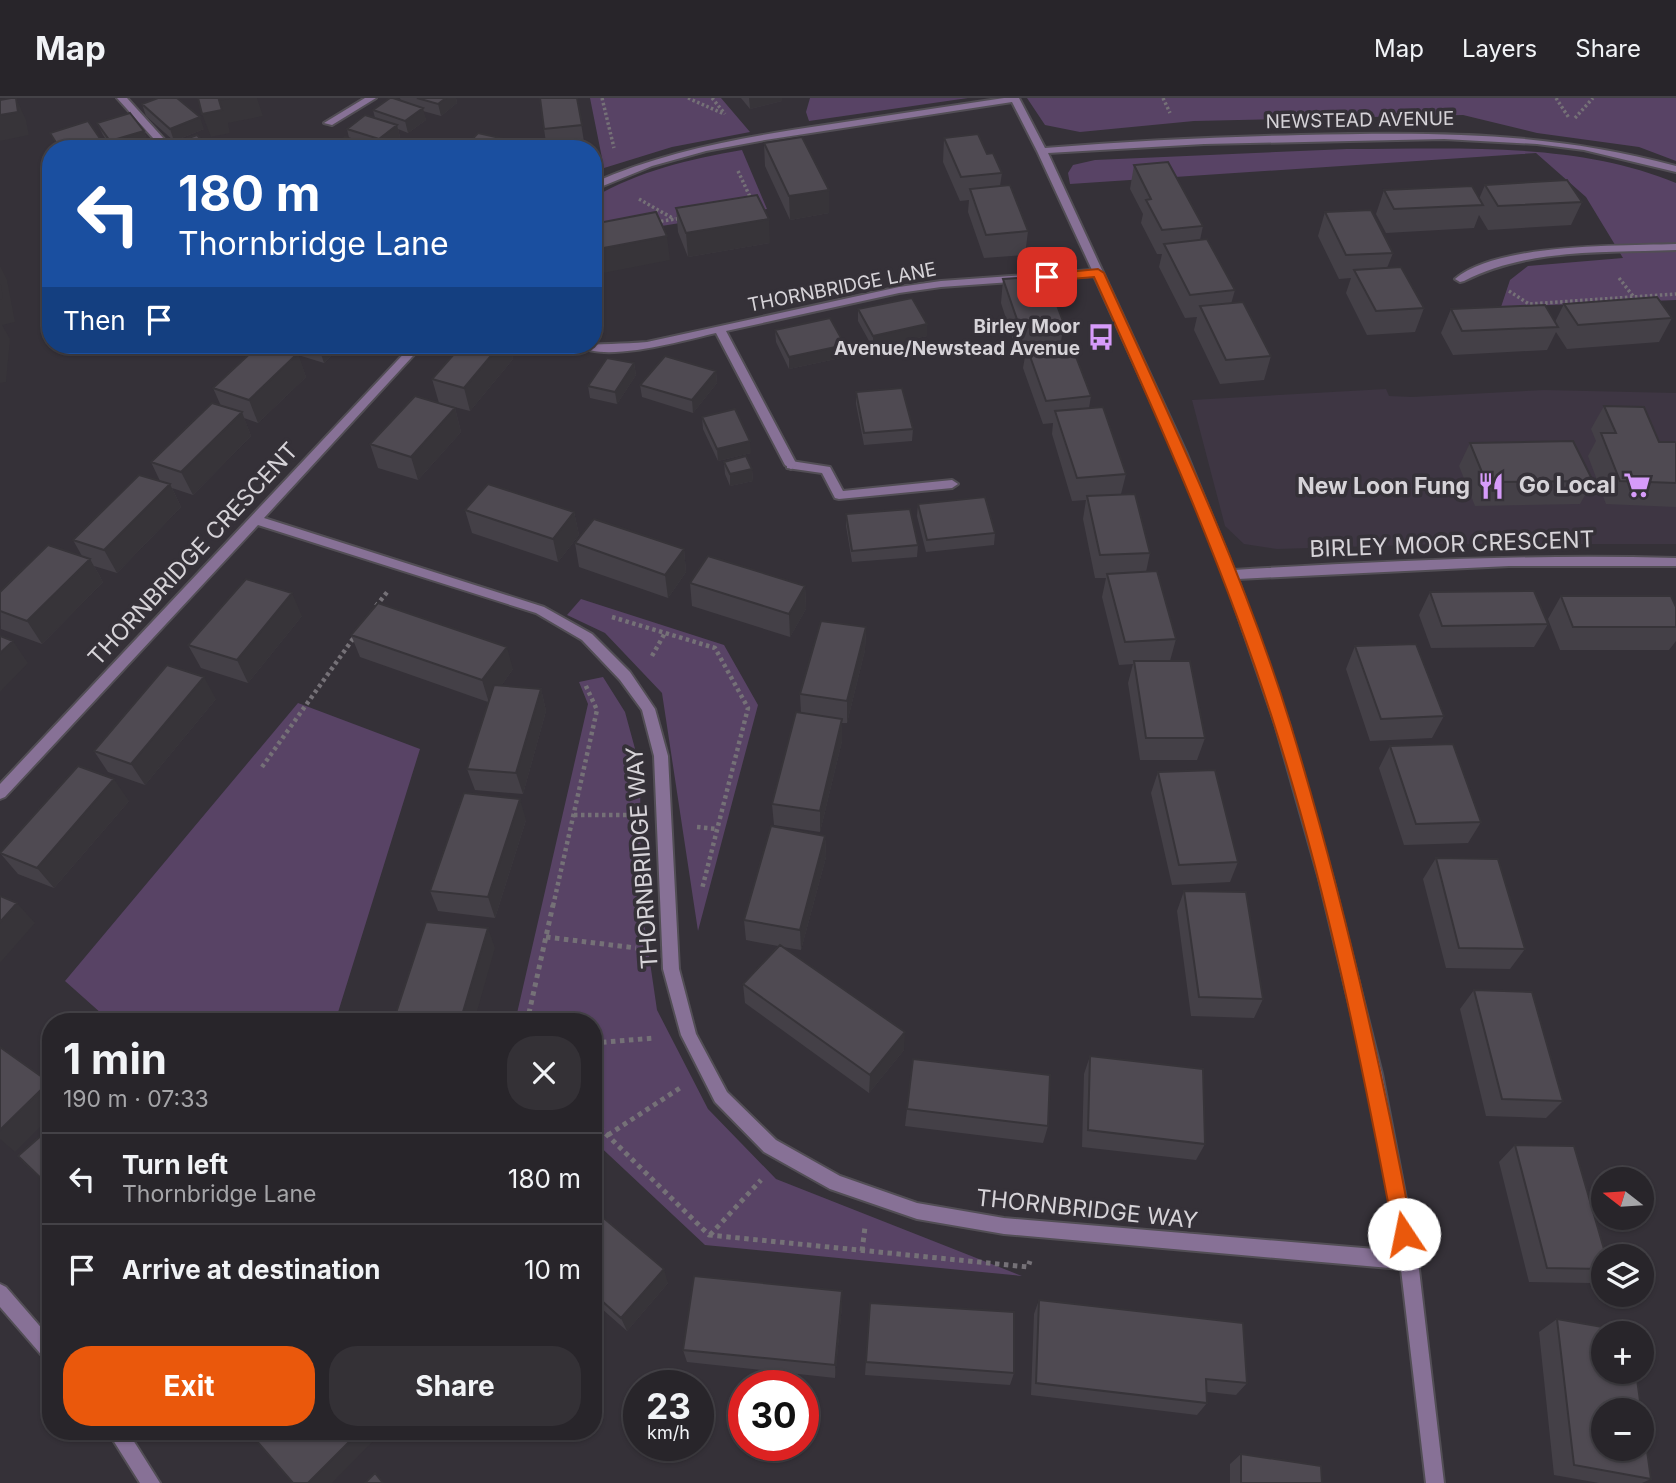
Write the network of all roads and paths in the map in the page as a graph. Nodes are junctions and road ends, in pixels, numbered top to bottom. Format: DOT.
graph roads {
  1 [pos="122,98"];
  2 [pos="370,98"];
  3 [pos="602,98"];
  4 [pos="712,98"];
  5 [pos="1593,98"];
  6 [pos="1014,99"];
  7 [pos="725,115"];
  8 [pos="1571,122"];
  9 [pos="329,124"];
  10 [pos="160,140"];
  11 [pos="726,144"];
  12 [pos="1042,151"];
  13 [pos="1676,169"];
  14 [pos="619,174"];
  15 [pos="602,182"];
  16 [pos="754,206"];
  17 [pos="688,217"];
  18 [pos="648,224"];
  19 [pos="1676,247"];
  20 [pos="1475,269"];
  21 [pos="1098,273"];
  22 [pos="1460,279"];
  23 [pos="1676,294"];
  24 [pos="719,329"];
  25 [pos="602,348"];
  26 [pos="410,354"];
  27 [pos="952,484"];
  28 [pos="254,519"];
  29 [pos="1676,562"];
  30 [pos="405,567"];
  31 [pos="1230,575"];
  32 [pos="374,610"];
  33 [pos="358,631"];
  34 [pos="580,674"];
  35 [pos="262,767"];
  36 [pos="0,793"];
  37 [pos="574,815"];
  38 [pos="664,815"];
  39 [pos="545,937"];
  40 [pos="670,952"];
  41 [pos="529,1013"];
  42 [pos="689,1035"];
  43 [pos="602,1042"];
  44 [pos="708,1070"];
  45 [pos="602,1129"];
  46 [pos="608,1135"];
  47 [pos="784,1155"];
  48 [pos="1036,1229"];
  49 [pos="709,1235"];
  50 [pos="1409,1261"];
  51 [pos="0,1293"];
  52 [pos="42,1342"];
  53 [pos="122,1440"];
  54 [pos="151,1483"];
  55 [pos="1434,1483"];
  1 -- 10 [label="street"];
  2 -- 9 [label="street"];
  3 -- 14 [label="path"];
  4 -- 7 [label="path"];
  5 -- 8 [label="path"];
  6 -- 11 [label="street"];
  6 -- 12 [label="street"];
  11 -- 14 [label="street"];
  11 -- 16 [label="path"];
  12 -- 13 [label="street, NEWSTEAD AVENUE"];
  12 -- 21 [label="street"];
  14 -- 15 [label="street"];
  17 -- 18 [label="path"];
  19 -- 20 [label="street"];
  20 -- 22 [label="street"];
  20 -- 23 [label="path"];
  21 -- 24 [label="street, THORNBRIDGE LANE"];
  21 -- 31 [label="street"];
  24 -- 25 [label="street, THORNBRIDGE LANE"];
  24 -- 27 [label="street, THORNBRIDGE LANE"];
  26 -- 28 [label="street, THORNBRIDGE CRESCENT"];
  28 -- 30 [label="street, THORNBRIDGE WAY"];
  28 -- 36 [label="street, THORNBRIDGE CRESCENT"];
  29 -- 31 [label="street, BIRLEY MOOR CRESCENT"];
  30 -- 32 [label="path"];
  30 -- 38 [label="street, THORNBRIDGE WAY"];
  31 -- 50 [label="street"];
  33 -- 35 [label="path"];
  34 -- 37 [label="path"];
  37 -- 38 [label="path"];
  37 -- 39 [label="path"];
  38 -- 40 [label="street, THORNBRIDGE WAY"];
  39 -- 40 [label="path"];
  39 -- 41 [label="path"];
  40 -- 42 [label="street, THORNBRIDGE WAY"];
  42 -- 43 [label="path"];
  42 -- 44 [label="street, THORNBRIDGE WAY"];
  44 -- 46 [label="path"];
  44 -- 47 [label="street, THORNBRIDGE WAY"];
  45 -- 46 [label="path"];
  46 -- 49 [label="path"];
  47 -- 48 [label="street, THORNBRIDGE WAY"];
  47 -- 49 [label="path"];
  48 -- 49 [label="path"];
  48 -- 50 [label="street, THORNBRIDGE WAY"];
  50 -- 55 [label="street"];
  51 -- 52 [label="street"];
  53 -- 54 [label="street"];
}
